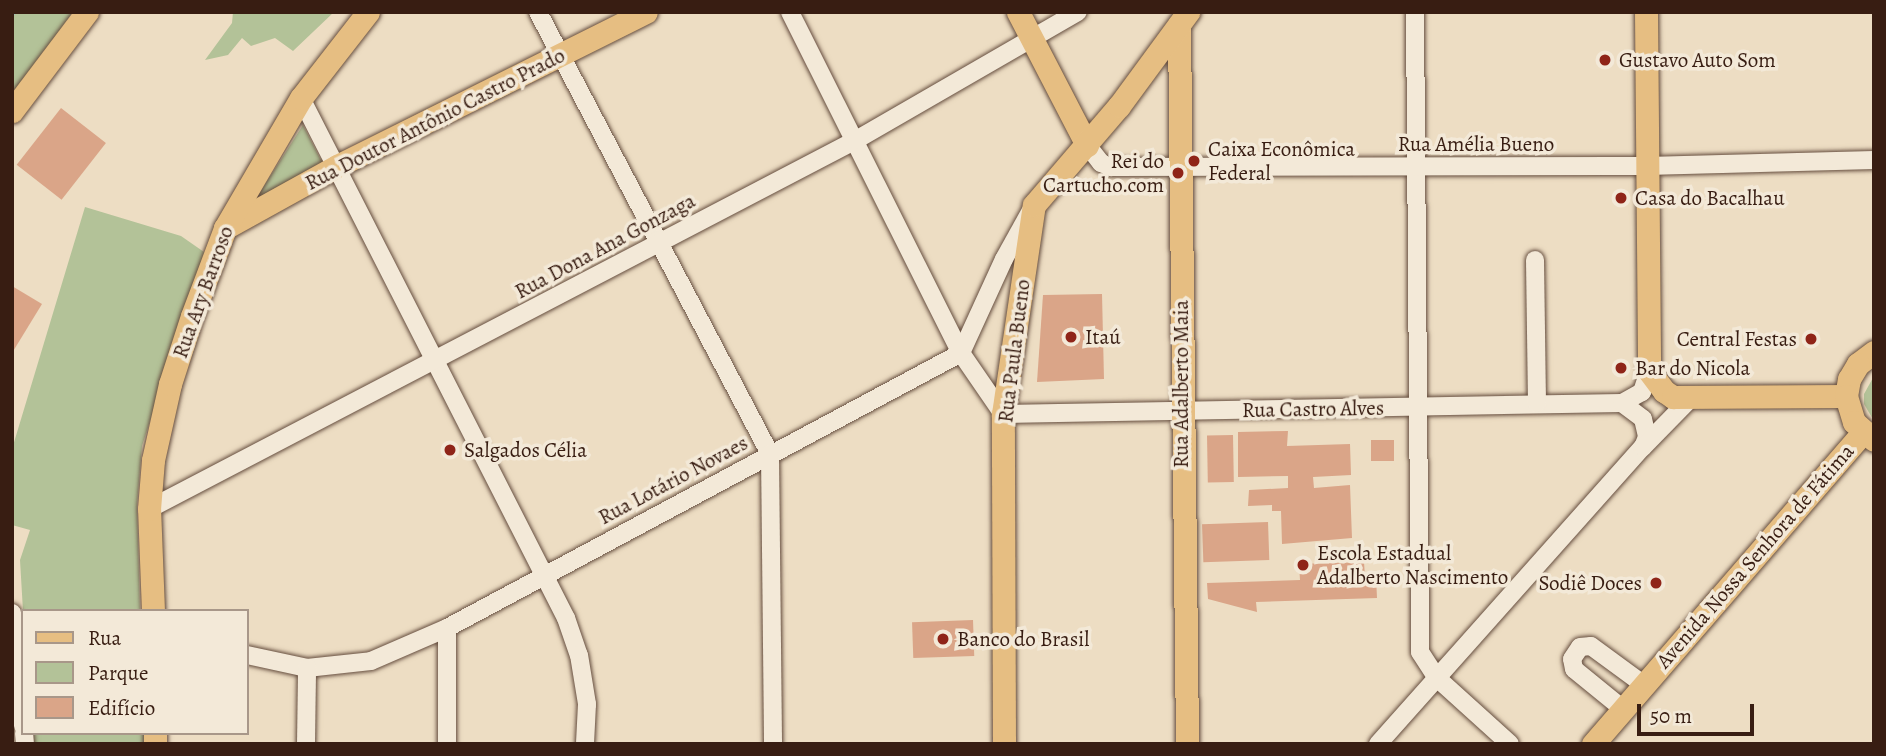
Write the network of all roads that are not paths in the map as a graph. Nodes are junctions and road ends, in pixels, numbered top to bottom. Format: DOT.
graph roads {
  1 [pos="87,12"];
  2 [pos="368,12"];
  3 [pos="538,12"];
  4 [pos="646,12"];
  5 [pos="790,12"];
  6 [pos="1018,12"];
  7 [pos="1077,12"];
  8 [pos="1415,12"];
  9 [pos="1646,12"];
  10 [pos="1183,19"];
  11 [pos="1031,39"];
  12 [pos="561,56"];
  13 [pos="301,98"];
  14 [pos="12,111"];
  15 [pos="856,140"];
  16 [pos="1087,145"];
  17 [pos="1874,160"];
  18 [pos="337,166"];
  19 [pos="1646,166"];
  20 [pos="1415,167"];
  21 [pos="1181,168"];
  22 [pos="1034,205"];
  23 [pos="225,228"];
  24 [pos="660,242"];
  25 [pos="1535,260"];
  26 [pos="1874,352"];
  27 [pos="961,353"];
  28 [pos="435,362"];
  29 [pos="1649,371"];
  30 [pos="1846,396"];
  31 [pos="1691,398"];
  32 [pos="1537,403"];
  33 [pos="1622,403"];
  34 [pos="1417,408"];
  35 [pos="1181,410"];
  36 [pos="1003,414"];
  37 [pos="1871,438"];
  38 [pos="1643,447"];
  39 [pos="770,454"];
  40 [pos="149,509"];
  41 [pos="544,574"];
  42 [pos="153,609"];
  43 [pos="12,613"];
  44 [pos="447,628"];
  45 [pos="248,655"];
  46 [pos="307,668"];
  47 [pos="1437,678"];
  48 [pos="1644,685"];
  49 [pos="21,705"];
  50 [pos="1623,709"];
  51 [pos="306,744"];
  52 [pos="447,744"];
  53 [pos="585,744"];
  54 [pos="773,744"];
  55 [pos="1004,744"];
  56 [pos="1187,744"];
  57 [pos="1378,744"];
  58 [pos="1510,744"];
  59 [pos="1593,744"];
  1 -- 14 [label="main road"];
  2 -- 13 [label="main road, Rua Ary Barroso"];
  3 -- 12 [label="street"];
  4 -- 12 [label="main road, Rua Doutor Antônio Castro Prado"];
  5 -- 15 [label="street"];
  6 -- 11 [label="main road"];
  7 -- 11 [label="street, Rua Dona Ana Gonzaga"];
  8 -- 20 [label="street"];
  9 -- 19 [label="main road"];
  10 -- 16 [label="main road"];
  10 -- 21 [label="main road, Rua Adalberto Maia"];
  11 -- 15 [label="street, Rua Dona Ana Gonzaga"];
  11 -- 16 [label="main road"];
  12 -- 18 [label="main road, Rua Doutor Antônio Castro Prado"];
  12 -- 24 [label="street"];
  13 -- 18 [label="street"];
  13 -- 23 [label="main road, Rua Ary Barroso"];
  15 -- 24 [label="street, Rua Dona Ana Gonzaga"];
  15 -- 27 [label="street"];
  16 -- 21 [label="street, Rua Amélia Bueno"];
  16 -- 22 [label="main road"];
  17 -- 19 [label="street, Rua Amélia Bueno"];
  18 -- 23 [label="main road, Rua Doutor Antônio Castro Prado"];
  18 -- 28 [label="street"];
  19 -- 20 [label="street, Rua Amélia Bueno"];
  19 -- 29 [label="main road"];
  20 -- 21 [label="street, Rua Amélia Bueno"];
  20 -- 34 [label="street"];
  21 -- 35 [label="main road, Rua Adalberto Maia"];
  22 -- 27 [label="street"];
  22 -- 36 [label="main road, Rua Paula Bueno"];
  23 -- 40 [label="main road, Rua Ary Barroso"];
  24 -- 28 [label="street, Rua Dona Ana Gonzaga"];
  24 -- 39 [label="street"];
  25 -- 32 [label="street"];
  26 -- 30 [label="main road"];
  27 -- 36 [label="street"];
  27 -- 39 [label="street, Rua Lotário Novaes"];
  28 -- 40 [label="street, Rua Dona Ana Gonzaga"];
  28 -- 41 [label="street"];
  29 -- 31 [label="main road"];
  29 -- 33 [label="street"];
  30 -- 31 [label="main road"];
  30 -- 37 [label="main road"];
  31 -- 38 [label="street"];
  32 -- 33 [label="street, Rua Castro Alves"];
  32 -- 34 [label="street, Rua Castro Alves"];
  33 -- 38 [label="street"];
  34 -- 35 [label="street, Rua Castro Alves"];
  34 -- 47 [label="street"];
  35 -- 36 [label="street, Rua Castro Alves"];
  35 -- 56 [label="main road, Rua Adalberto Maia"];
  36 -- 55 [label="main road, Rua Paula Bueno"];
  37 -- 48 [label="main road, Avenida Nossa Senhora de Fátima"];
  38 -- 47 [label="street"];
  39 -- 41 [label="street, Rua Lotário Novaes"];
  39 -- 54 [label="street"];
  40 -- 42 [label="main road, Rua Ary Barroso"];
  41 -- 44 [label="street, Rua Lotário Novaes"];
  41 -- 53 [label="street"];
  43 -- 49 [label="street"];
  44 -- 46 [label="street, Rua Lotário Novaes"];
  44 -- 52 [label="street"];
  45 -- 46 [label="street, Rua Lotário Novaes"];
  46 -- 51 [label="street"];
  47 -- 57 [label="street"];
  47 -- 58 [label="street"];
  48 -- 50 [label="main road, Avenida Nossa Senhora de Fátima"];
  48 -- 50 [label="street"];
  50 -- 59 [label="main road, Avenida Nossa Senhora de Fátima"];
}
